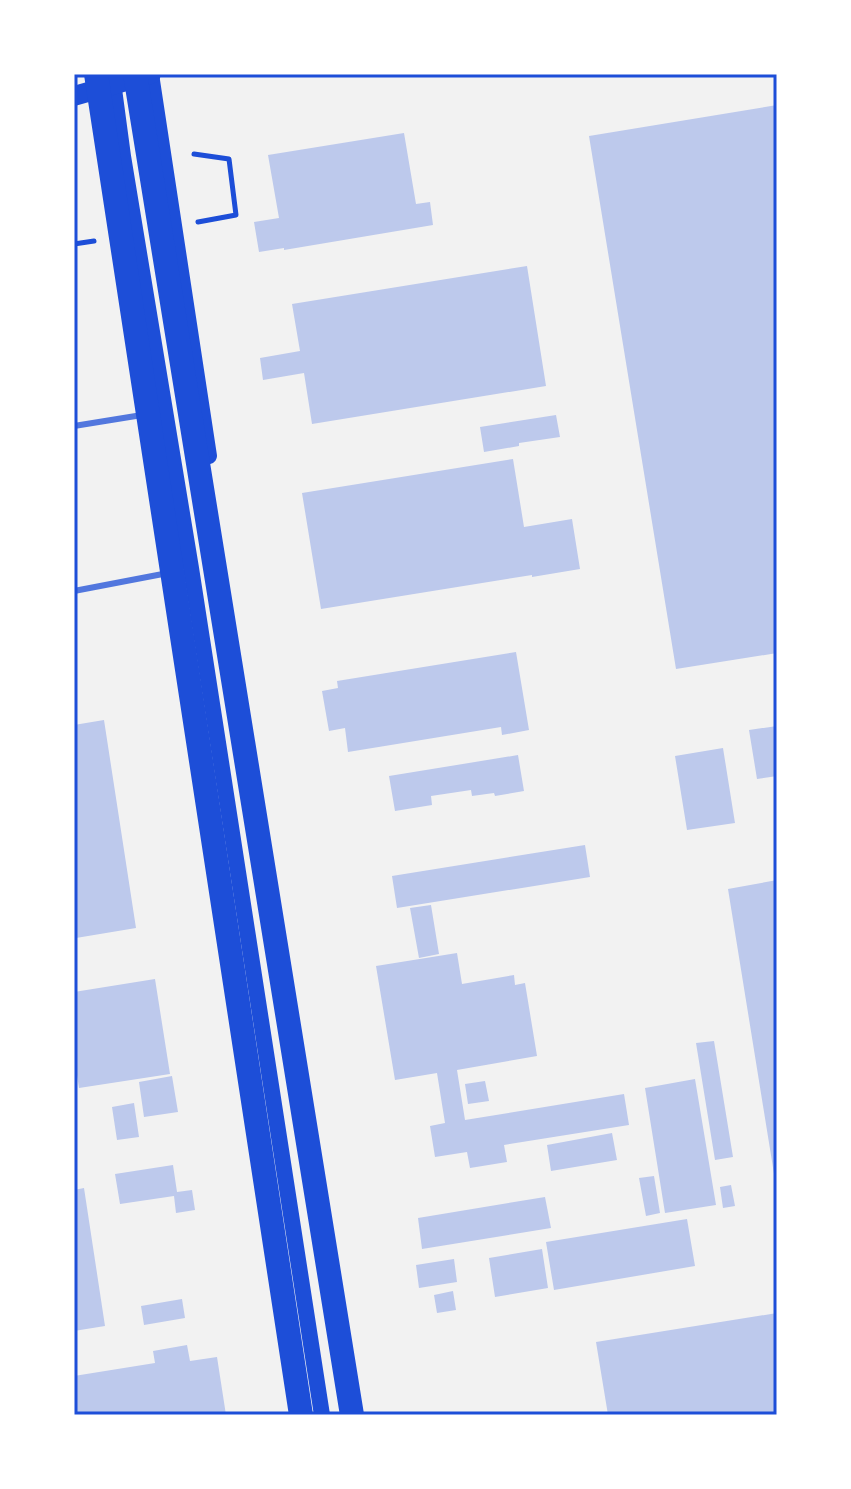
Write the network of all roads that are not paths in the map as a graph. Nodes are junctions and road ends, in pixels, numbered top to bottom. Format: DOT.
graph roads {
  1 [pos="151,74"];
  2 [pos="114,77"];
  3 [pos="74,96"];
  4 [pos="165,411"];
  5 [pos="74,426"];
  6 [pos="191,568"];
  7 [pos="74,591"];
  8 [pos="301,1415"];
  9 [pos="322,1415"];
  10 [pos="351,1415"];
  1 -- 2 [label="main road"];
  1 -- 10 [label="main road"];
  2 -- 3 [label="main road"];
  2 -- 4 [label="main road"];
  2 -- 8 [label="highway"];
  2 -- 10 [label="highway"];
  4 -- 5 [label="lane"];
  4 -- 6 [label="main road"];
  6 -- 7 [label="lane"];
  6 -- 9 [label="main road"];
}
